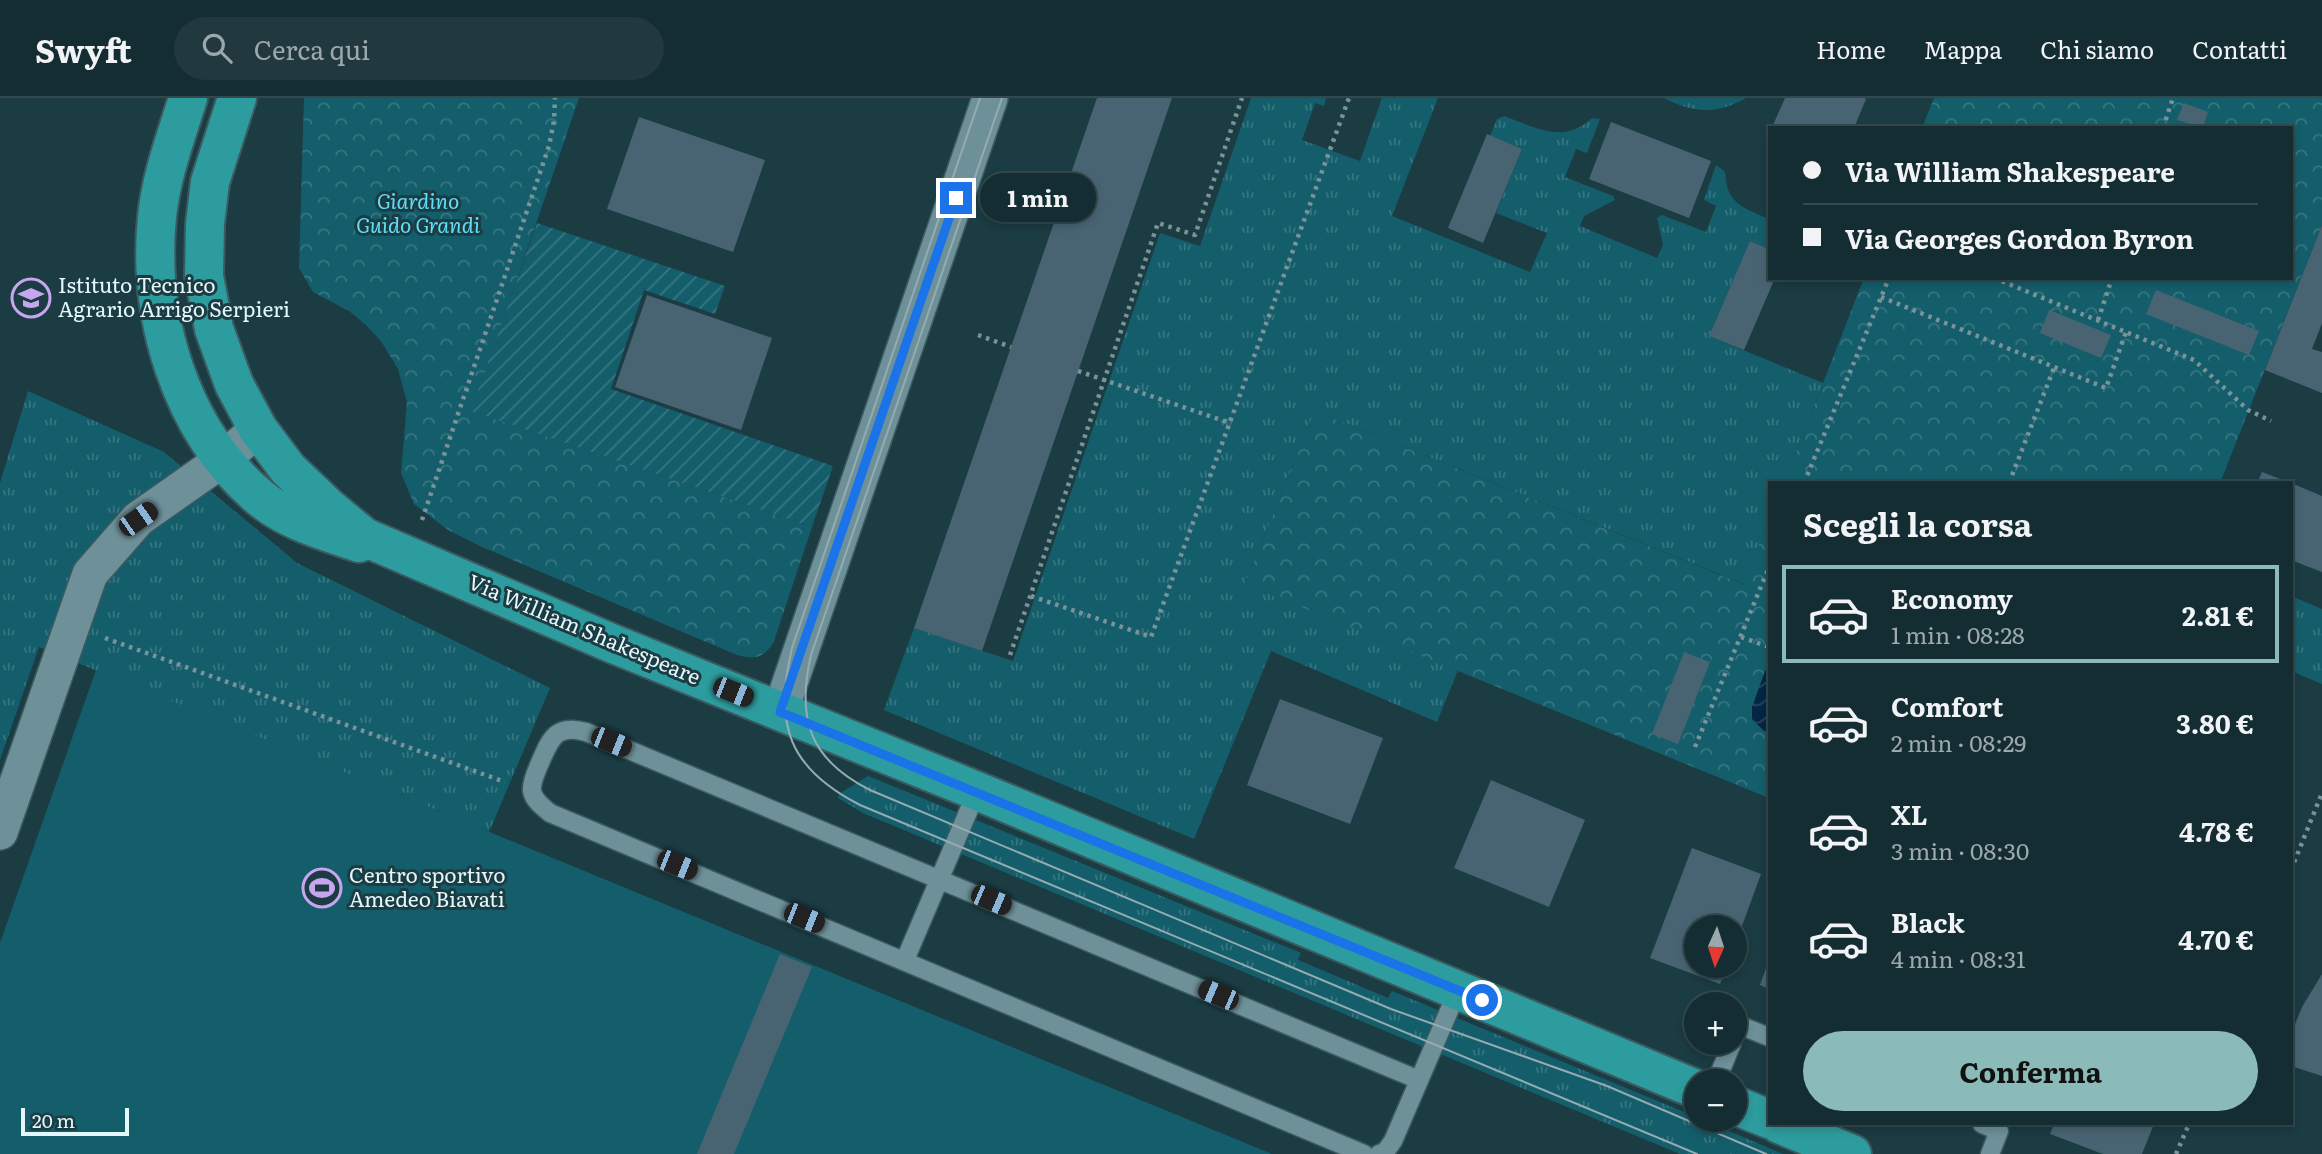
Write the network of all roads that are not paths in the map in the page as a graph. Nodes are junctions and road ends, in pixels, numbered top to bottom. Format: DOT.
graph roads {
  1 [pos="188,98"];
  2 [pos="237,98"];
  3 [pos="990,98"];
  4 [pos="258,429"];
  5 [pos="222,460"];
  6 [pos="442,571"];
  7 [pos="780,712"];
  8 [pos="977,791"];
  9 [pos="0,832"];
  10 [pos="940,879"];
  11 [pos="905,960"];
  12 [pos="1458,990"];
  13 [pos="1747,1028"];
  14 [pos="1768,1037"];
  15 [pos="1419,1080"];
  16 [pos="1684,1084"];
  17 [pos="1747,1110"];
  18 [pos="1768,1119"];
  19 [pos="1781,1125"];
  20 [pos="1984,1125"];
  21 [pos="1364,1154"];
  22 [pos="1379,1154"];
  23 [pos="1852,1154"];
  24 [pos="1990,1154"];
  1 -- 5 [label="main road, Via William Shakespeare"];
  2 -- 4 [label="main road, Via William Shakespeare"];
  3 -- 7 [label="street"];
  4 -- 5 [label="street"];
  4 -- 6 [label="main road, Via William Shakespeare"];
  5 -- 6 [label="main road, Via William Shakespeare"];
  5 -- 9 [label="street"];
  6 -- 7 [label="main road, Via William Shakespeare"];
  7 -- 8 [label="main road, Via William Shakespeare"];
  8 -- 10 [label="lane"];
  8 -- 12 [label="main road, Via William Shakespeare"];
  10 -- 11 [label="lane"];
  10 -- 11 [label="lane"];
  10 -- 15 [label="lane"];
  11 -- 21 [label="lane"];
  12 -- 15 [label="lane"];
  12 -- 16 [label="main road, Via William Shakespeare"];
  13 -- 14 [label="lane"];
  15 -- 22 [label="lane"];
  17 -- 18 [label="main road"];
  19 -- 23 [label="main road"];
  20 -- 24 [label="lane"];
}
